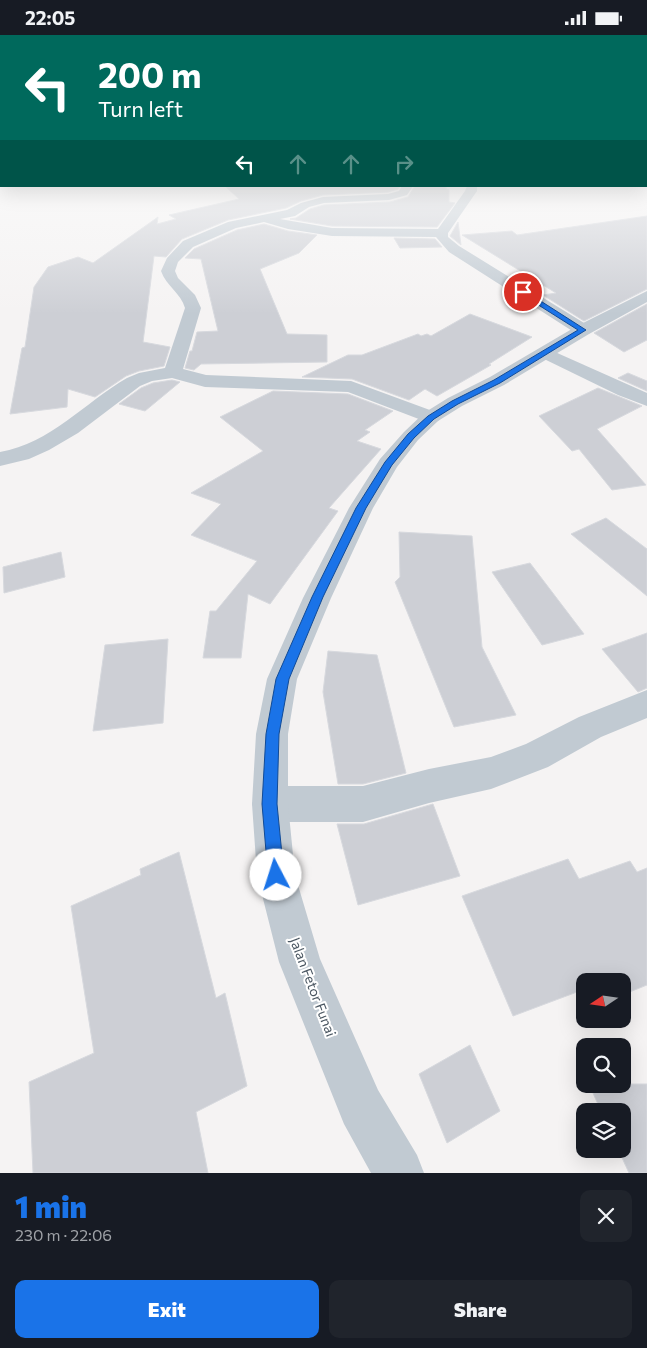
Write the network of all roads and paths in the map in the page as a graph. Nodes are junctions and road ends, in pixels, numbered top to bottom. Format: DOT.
graph roads {
  1 [pos="301,207"];
  2 [pos="460,207"];
  3 [pos="263,218"];
  4 [pos="442,233"];
  5 [pos="647,296"];
  6 [pos="583,330"];
  7 [pos="546,353"];
  8 [pos="173,372"];
  9 [pos="647,400"];
  10 [pos="431,417"];
  11 [pos="0,459"];
  12 [pos="647,704"];
  13 [pos="270,804"];
  14 [pos="399,1173"];
  1 -- 3 [label="street"];
  2 -- 4 [label="street"];
  3 -- 4 [label="street"];
  3 -- 8 [label="street"];
  4 -- 6 [label="street"];
  5 -- 6 [label="street, Jalan Fetor Funai"];
  6 -- 7 [label="street, Jalan Fetor Funai"];
  7 -- 9 [label="street"];
  7 -- 10 [label="street, Jalan Fetor Funai"];
  8 -- 10 [label="street"];
  8 -- 11 [label="street"];
  10 -- 13 [label="street, Jalan Fetor Funai"];
  12 -- 13 [label="street"];
  13 -- 14 [label="street, Jalan Fetor Funai"];
}
